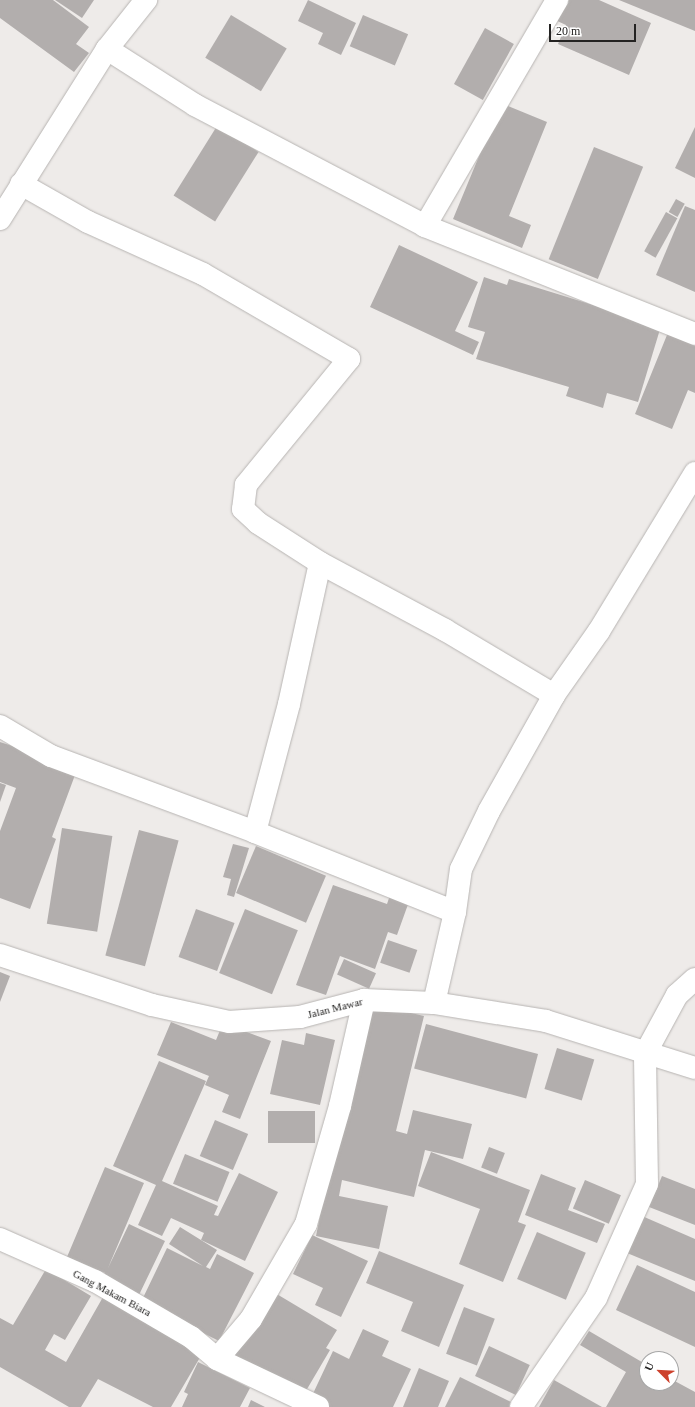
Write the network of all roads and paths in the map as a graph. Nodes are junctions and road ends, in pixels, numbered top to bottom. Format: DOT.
graph roads {
  1 [pos="146,0"];
  2 [pos="557,0"];
  3 [pos="107,49"];
  4 [pos="21,184"];
  5 [pos="0,219"];
  6 [pos="425,226"];
  7 [pos="695,334"];
  8 [pos="695,473"];
  9 [pos="320,563"];
  10 [pos="554,695"];
  11 [pos="0,726"];
  12 [pos="255,832"];
  13 [pos="455,912"];
  14 [pos="0,955"];
  15 [pos="695,979"];
  16 [pos="364,1000"];
  17 [pos="434,1003"];
  18 [pos="645,1054"];
  19 [pos="695,1068"];
  20 [pos="0,1239"];
  21 [pos="217,1359"];
  22 [pos="318,1407"];
  23 [pos="522,1407"];
  1 -- 3 [label="street"];
  2 -- 6 [label="street"];
  3 -- 4 [label="street"];
  3 -- 6 [label="street"];
  4 -- 5 [label="street"];
  4 -- 9 [label="street"];
  6 -- 7 [label="street"];
  8 -- 10 [label="street"];
  9 -- 10 [label="street"];
  9 -- 12 [label="street"];
  10 -- 13 [label="street"];
  11 -- 12 [label="street"];
  12 -- 13 [label="street"];
  13 -- 17 [label="street"];
  14 -- 16 [label="street, Jalan Mawar"];
  15 -- 18 [label="street"];
  16 -- 17 [label="street, Jalan Mawar"];
  16 -- 21 [label="street"];
  17 -- 18 [label="street, Jalan Mawar"];
  18 -- 19 [label="street, Jalan Mawar"];
  18 -- 23 [label="street"];
  20 -- 21 [label="street, Gang Makam Biara"];
  21 -- 22 [label="street, Gang Makam Biara"];
}
